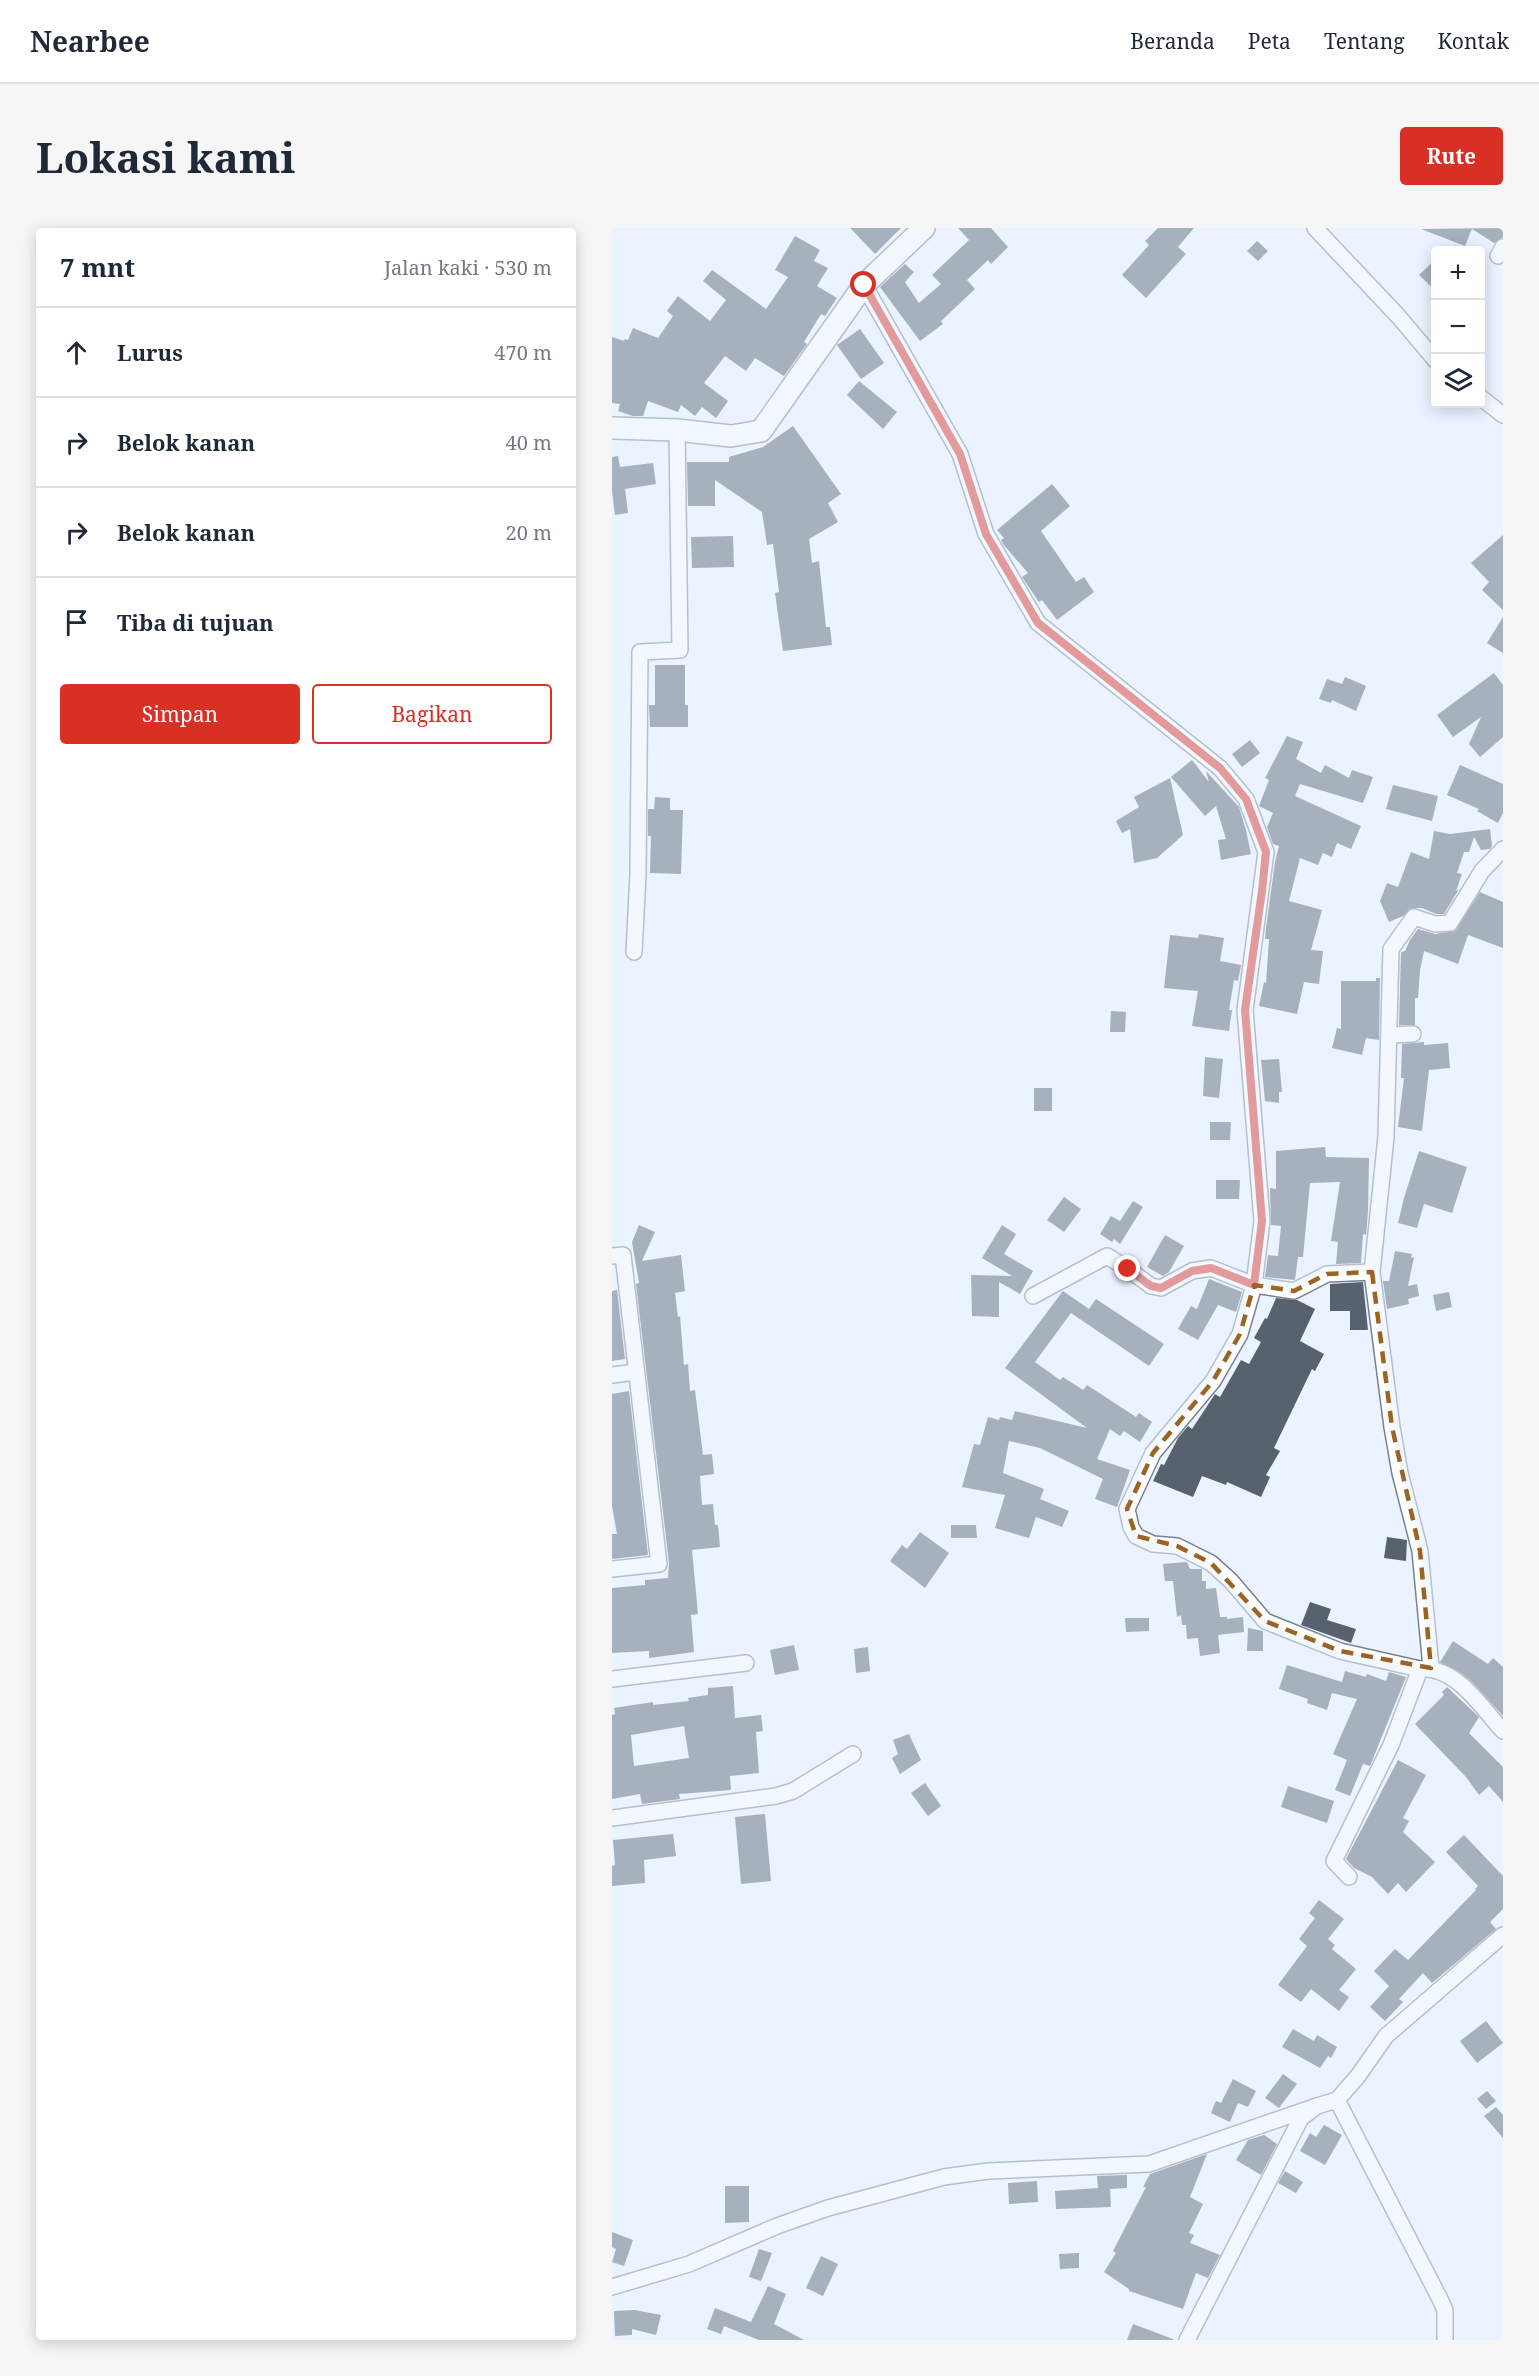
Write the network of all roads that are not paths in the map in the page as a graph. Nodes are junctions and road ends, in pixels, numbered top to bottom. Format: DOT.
graph roads {
  1 [pos="924,228"];
  2 [pos="1316,228"];
  3 [pos="864,285"];
  4 [pos="1431,355"];
  5 [pos="1485,401"];
  6 [pos="1503,415"];
  7 [pos="612,428"];
  8 [pos="677,430"];
  9 [pos="1503,849"];
  10 [pos="634,952"];
  11 [pos="1413,1034"];
  12 [pos="1390,1035"];
  13 [pos="612,1256"];
  14 [pos="1372,1272"];
  15 [pos="1254,1285"];
  16 [pos="1033,1296"];
  17 [pos="636,1372"];
  18 [pos="612,1375"];
  19 [pos="612,1569"];
  20 [pos="746,1663"];
  21 [pos="1426,1668"];
  22 [pos="612,1679"];
  23 [pos="1503,1731"];
  24 [pos="853,1754"];
  25 [pos="612,1818"];
  26 [pos="1349,1877"];
  27 [pos="1503,1935"];
  28 [pos="1337,2100"];
  29 [pos="1317,2106"];
  30 [pos="612,2287"];
  31 [pos="1186,2340"];
  32 [pos="1444,2340"];
  1 -- 3 [label="street"];
  2 -- 4 [label="street"];
  3 -- 8 [label="street"];
  3 -- 15 [label="street"];
  5 -- 6 [label="street"];
  7 -- 8 [label="street"];
  8 -- 10 [label="street"];
  9 -- 12 [label="street"];
  11 -- 12 [label="street"];
  12 -- 14 [label="street"];
  13 -- 17 [label="street"];
  14 -- 15 [label="street"];
  14 -- 21 [label="street"];
  15 -- 16 [label="street"];
  15 -- 21 [label="street"];
  17 -- 18 [label="street"];
  17 -- 19 [label="street"];
  20 -- 22 [label="street"];
  21 -- 23 [label="street"];
  21 -- 26 [label="street"];
  24 -- 25 [label="street"];
  27 -- 28 [label="street"];
  28 -- 29 [label="street"];
  28 -- 32 [label="street"];
  29 -- 30 [label="street"];
  29 -- 31 [label="street"];
}
